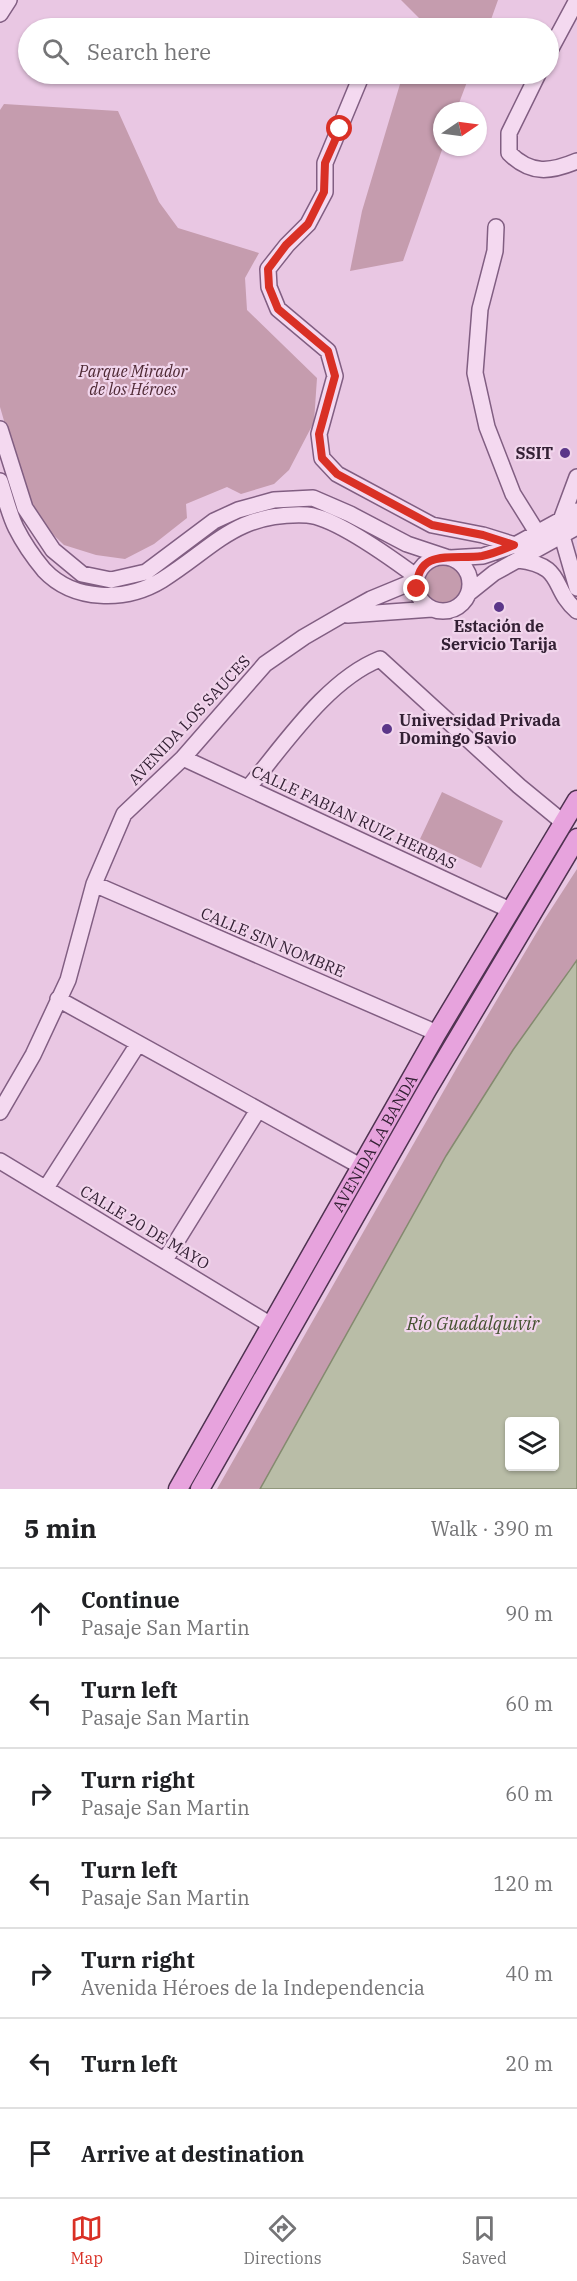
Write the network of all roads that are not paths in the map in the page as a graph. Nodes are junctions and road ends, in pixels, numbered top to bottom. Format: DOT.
graph roads {
  1 [pos="9,0"];
  2 [pos="577,0"];
  3 [pos="0,14"];
  4 [pos="559,35"];
  5 [pos="358,84"];
  6 [pos="533,84"];
  7 [pos="577,161"];
  8 [pos="496,227"];
  9 [pos="0,429"];
  10 [pos="577,477"];
  11 [pos="0,481"];
  12 [pos="577,512"];
  13 [pos="559,526"];
  14 [pos="577,527"];
  15 [pos="538,534"];
  16 [pos="516,553"];
  17 [pos="448,557"];
  18 [pos="417,579"];
  19 [pos="577,588"];
  20 [pos="469,593"];
  21 [pos="432,609"];
  22 [pos="577,611"];
  23 [pos="342,615"];
  24 [pos="183,758"];
  25 [pos="248,788"];
  26 [pos="577,800"];
  27 [pos="564,823"];
  28 [pos="577,838"];
  29 [pos="94,884"];
  30 [pos="510,910"];
  31 [pos="58,999"];
  32 [pos="437,1033"];
  33 [pos="138,1044"];
  34 [pos="258,1110"];
  35 [pos="0,1112"];
  36 [pos="0,1161"];
  37 [pos="362,1167"];
  38 [pos="46,1188"];
  39 [pos="165,1260"];
  40 [pos="272,1325"];
  41 [pos="178,1489"];
  42 [pos="200,1489"];
  1 -- 3 [label="street"];
  2 -- 4 [label="street"];
  5 -- 16 [label="street"];
  6 -- 7 [label="street"];
  8 -- 15 [label="street"];
  9 -- 17 [label="street"];
  10 -- 13 [label="street"];
  11 -- 18 [label="street"];
  12 -- 13 [label="street"];
  13 -- 14 [label="street"];
  13 -- 15 [label="street"];
  13 -- 16 [label="street"];
  13 -- 19 [label="street"];
  15 -- 16 [label="street"];
  16 -- 17 [label="street"];
  16 -- 20 [label="street"];
  16 -- 22 [label="street"];
  17 -- 18 [label="street"];
  17 -- 20 [label="street"];
  18 -- 21 [label="street"];
  18 -- 23 [label="street, AVENIDA LOS SAUCES"];
  20 -- 21 [label="street"];
  21 -- 23 [label="street, AVENIDA LOS SAUCES"];
  23 -- 24 [label="street, AVENIDA LOS SAUCES"];
  24 -- 25 [label="street, CALLE FABIAN RUIZ HERBAS"];
  24 -- 29 [label="street, AVENIDA LOS SAUCES"];
  25 -- 27 [label="street"];
  25 -- 30 [label="street, CALLE FABIAN RUIZ HERBAS"];
  26 -- 27 [label="main road, AVENIDA LA BANDA"];
  27 -- 30 [label="main road, AVENIDA LA BANDA"];
  28 -- 42 [label="main road, AVENIDA LA BANDA"];
  29 -- 31 [label="street, AVENIDA LOS SAUCES"];
  29 -- 32 [label="street, CALLE SIN NOMBRE"];
  30 -- 32 [label="main road, AVENIDA LA BANDA"];
  31 -- 33 [label="street"];
  31 -- 35 [label="street, AVENIDA LOS SAUCES"];
  32 -- 37 [label="main road, AVENIDA LA BANDA"];
  33 -- 34 [label="street"];
  33 -- 38 [label="street"];
  34 -- 37 [label="street"];
  34 -- 39 [label="street"];
  36 -- 38 [label="street, CALLE 20 DE MAYO"];
  37 -- 40 [label="main road, AVENIDA LA BANDA"];
  38 -- 39 [label="street, CALLE 20 DE MAYO"];
  39 -- 40 [label="street, CALLE 20 DE MAYO"];
  40 -- 41 [label="main road, AVENIDA LA BANDA"];
}
